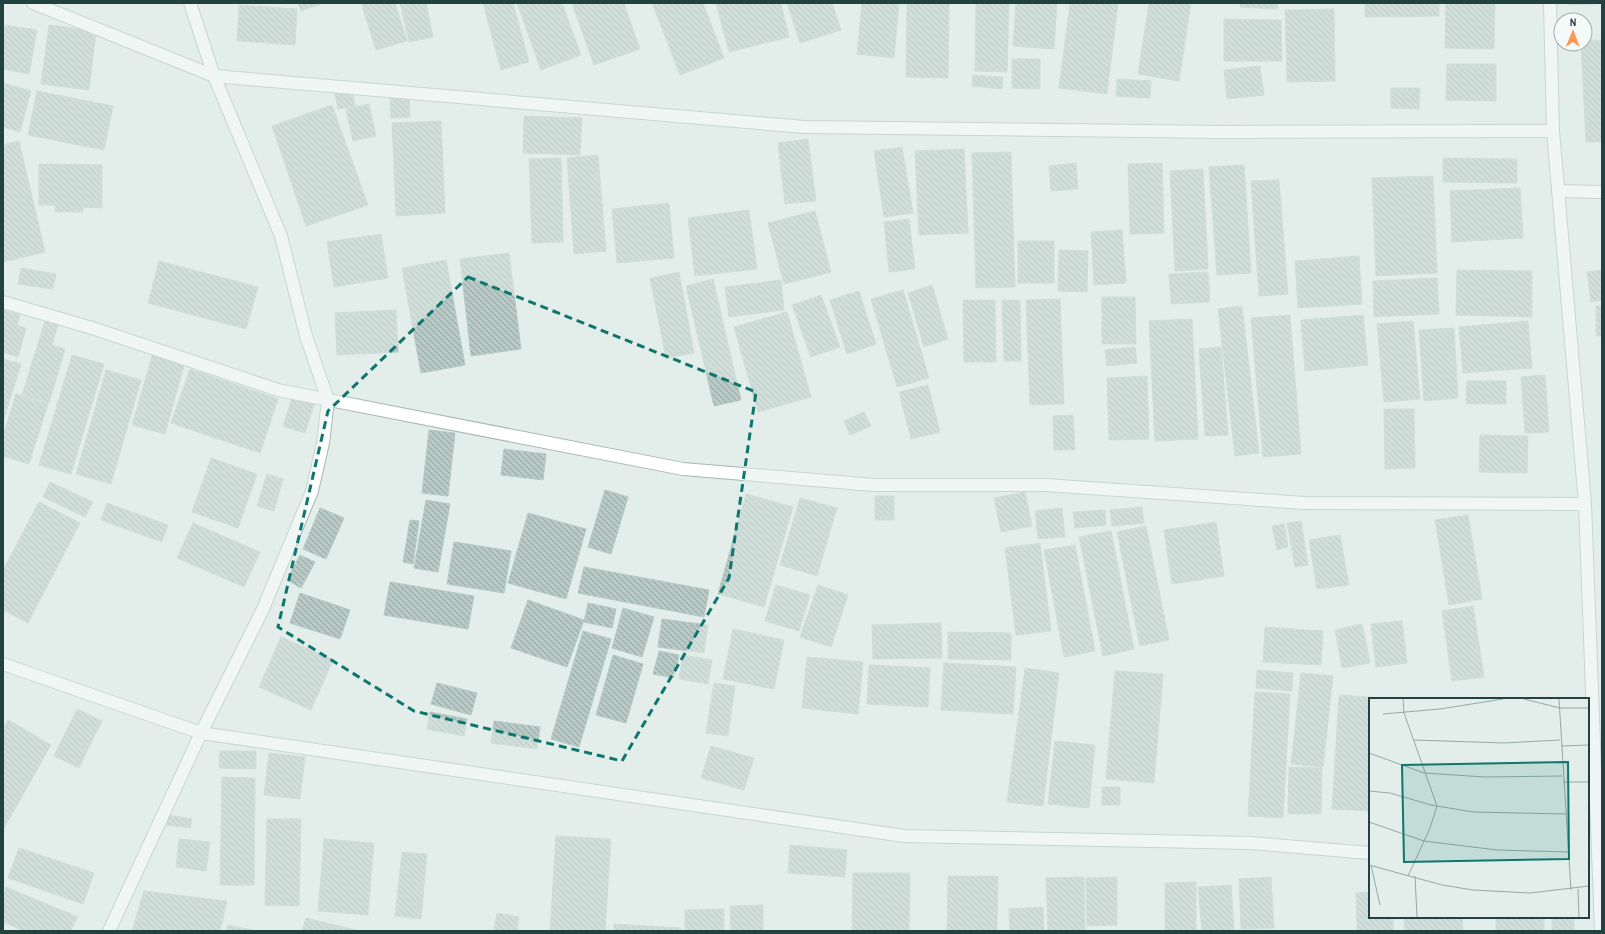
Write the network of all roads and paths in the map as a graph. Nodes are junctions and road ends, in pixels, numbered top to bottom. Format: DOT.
graph roads {
  1 [pos="33,3"];
  2 [pos="190,3"];
  3 [pos="1550,3"];
  4 [pos="214,76"];
  5 [pos="1553,131"];
  6 [pos="1558,191"];
  7 [pos="1602,192"];
  8 [pos="3,302"];
  9 [pos="328,400"];
  10 [pos="1585,504"];
  11 [pos="3,664"];
  12 [pos="201,733"];
  13 [pos="1369,853"];
  14 [pos="1593,870"];
  15 [pos="109,931"];
  16 [pos="1602,931"];
  1 -- 4 [label="street"];
  2 -- 4 [label="street"];
  3 -- 5 [label="street"];
  4 -- 5 [label="street"];
  4 -- 9 [label="street"];
  5 -- 6 [label="street"];
  6 -- 7 [label="street"];
  6 -- 10 [label="street"];
  8 -- 9 [label="street"];
  9 -- 10 [label="street"];
  9 -- 12 [label="street"];
  10 -- 14 [label="street"];
  11 -- 12 [label="street"];
  12 -- 13 [label="street"];
  12 -- 15 [label="street"];
  14 -- 16 [label="street"];
}
